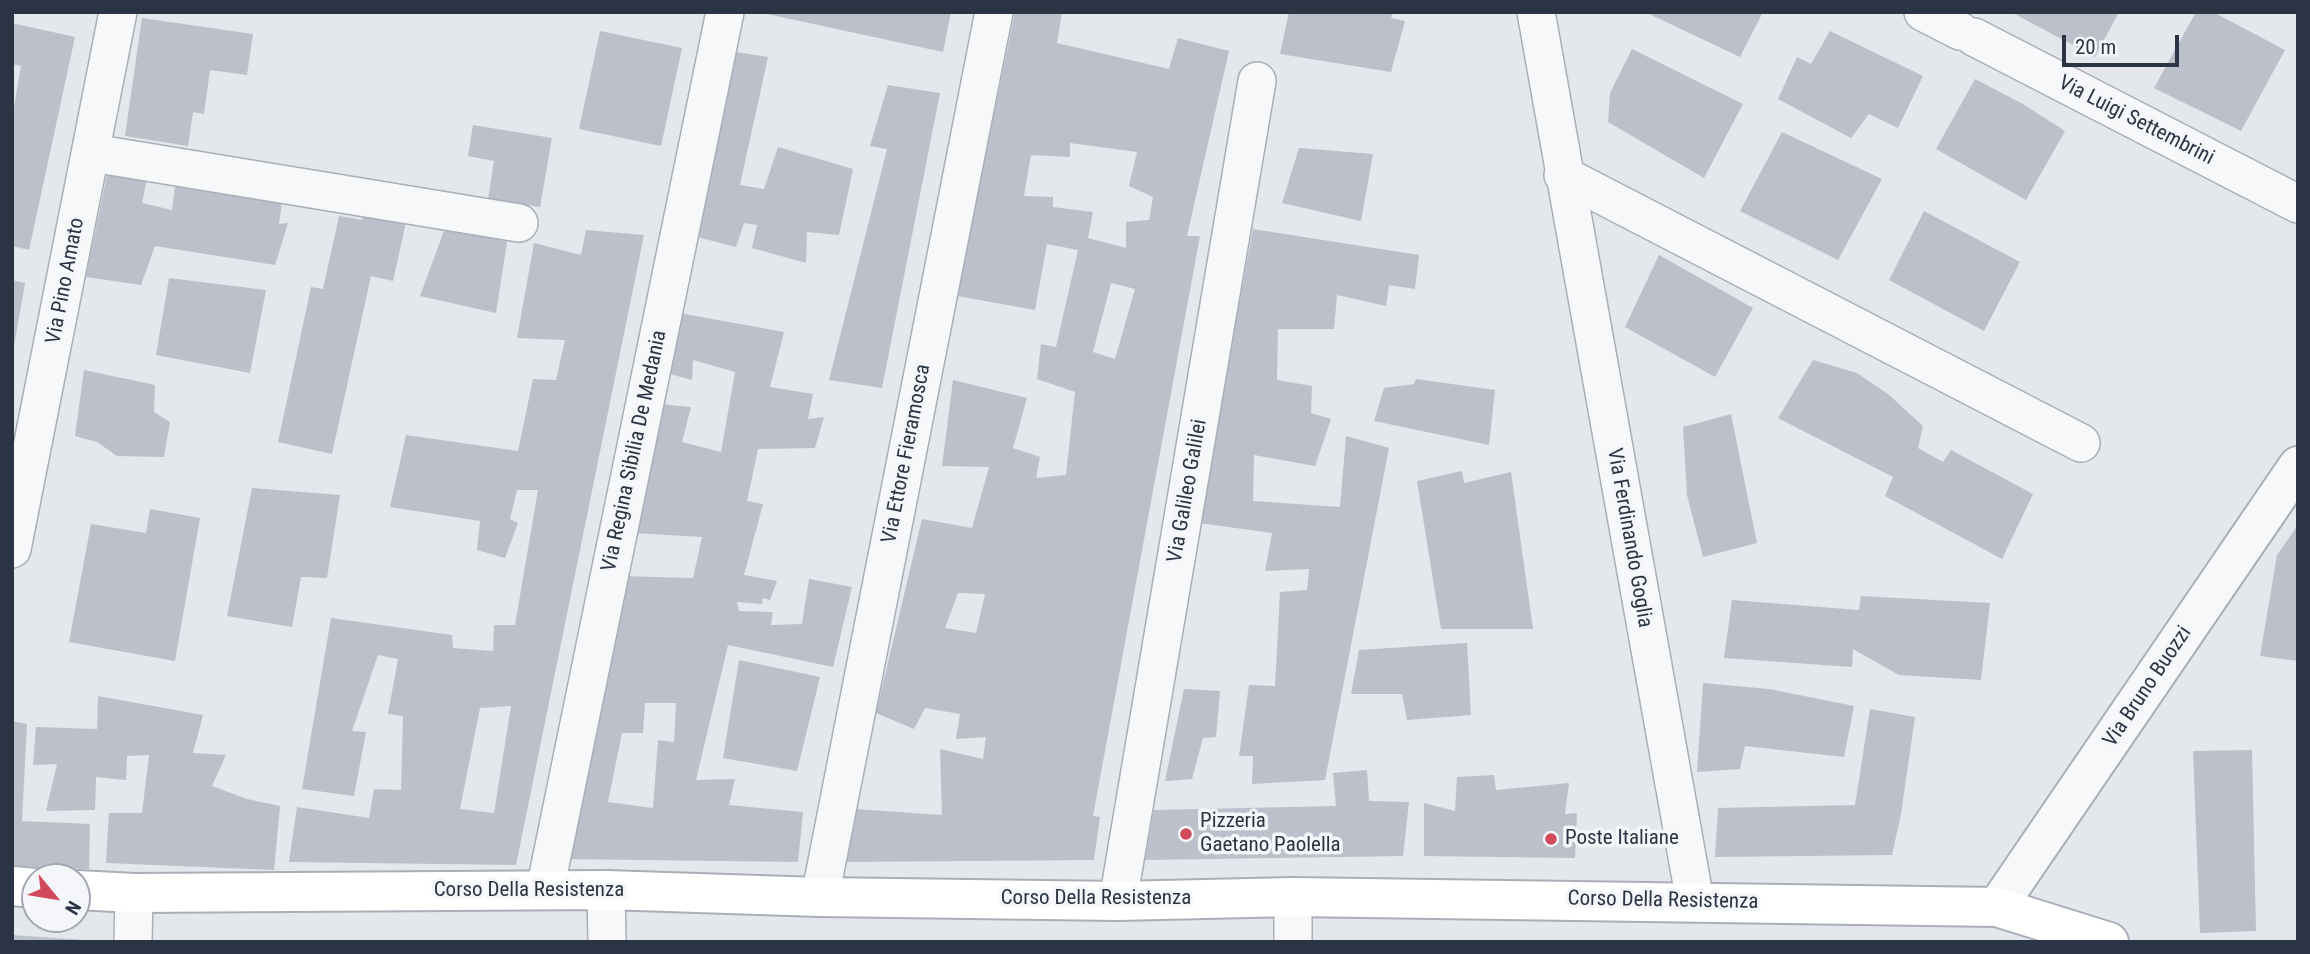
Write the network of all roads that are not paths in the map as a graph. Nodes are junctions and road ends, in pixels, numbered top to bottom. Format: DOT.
graph roads {
  1 [pos="118,12"];
  2 [pos="725,12"];
  3 [pos="995,12"];
  4 [pos="1536,12"];
  5 [pos="1923,12"];
  6 [pos="1257,81"];
  7 [pos="92,153"];
  8 [pos="1563,175"];
  9 [pos="2298,204"];
  10 [pos="519,223"];
  11 [pos="2081,443"];
  12 [pos="2298,466"];
  13 [pos="12,550"];
  14 [pos="545,890"];
  15 [pos="606,890"];
  16 [pos="91,891"];
  17 [pos="134,893"];
  18 [pos="820,897"];
  19 [pos="1293,897"];
  20 [pos="1118,901"];
  21 [pos="1695,901"];
  22 [pos="1997,907"];
  23 [pos="133,942"];
  24 [pos="607,942"];
  25 [pos="1293,942"];
  26 [pos="2109,942"];
  1 -- 7 [label="street, Via Pino Amato"];
  2 -- 14 [label="street, Via Regina Sibilia De Medania"];
  3 -- 18 [label="street, Via Ettore Fieramosca"];
  4 -- 8 [label="street, Via Ferdinando Goglia"];
  5 -- 9 [label="street, Via Luigi Settembrini"];
  6 -- 20 [label="street, Via Galileo Galilei"];
  7 -- 10 [label="street"];
  7 -- 13 [label="street, Via Pino Amato"];
  8 -- 11 [label="street"];
  8 -- 21 [label="street, Via Ferdinando Goglia"];
  12 -- 22 [label="street, Via Bruno Buozzi"];
  14 -- 15 [label="main road, Corso Della Resistenza"];
  14 -- 17 [label="main road, Corso Della Resistenza"];
  15 -- 18 [label="main road, Corso Della Resistenza"];
  15 -- 24 [label="street"];
  16 -- 17 [label="main road, Corso Della Resistenza"];
  17 -- 23 [label="street"];
  18 -- 20 [label="main road, Corso Della Resistenza"];
  19 -- 20 [label="main road, Corso Della Resistenza"];
  19 -- 21 [label="main road, Corso Della Resistenza"];
  19 -- 25 [label="street"];
  21 -- 22 [label="main road, Corso Della Resistenza"];
  22 -- 26 [label="main road, Corso Della Resistenza"];
}
